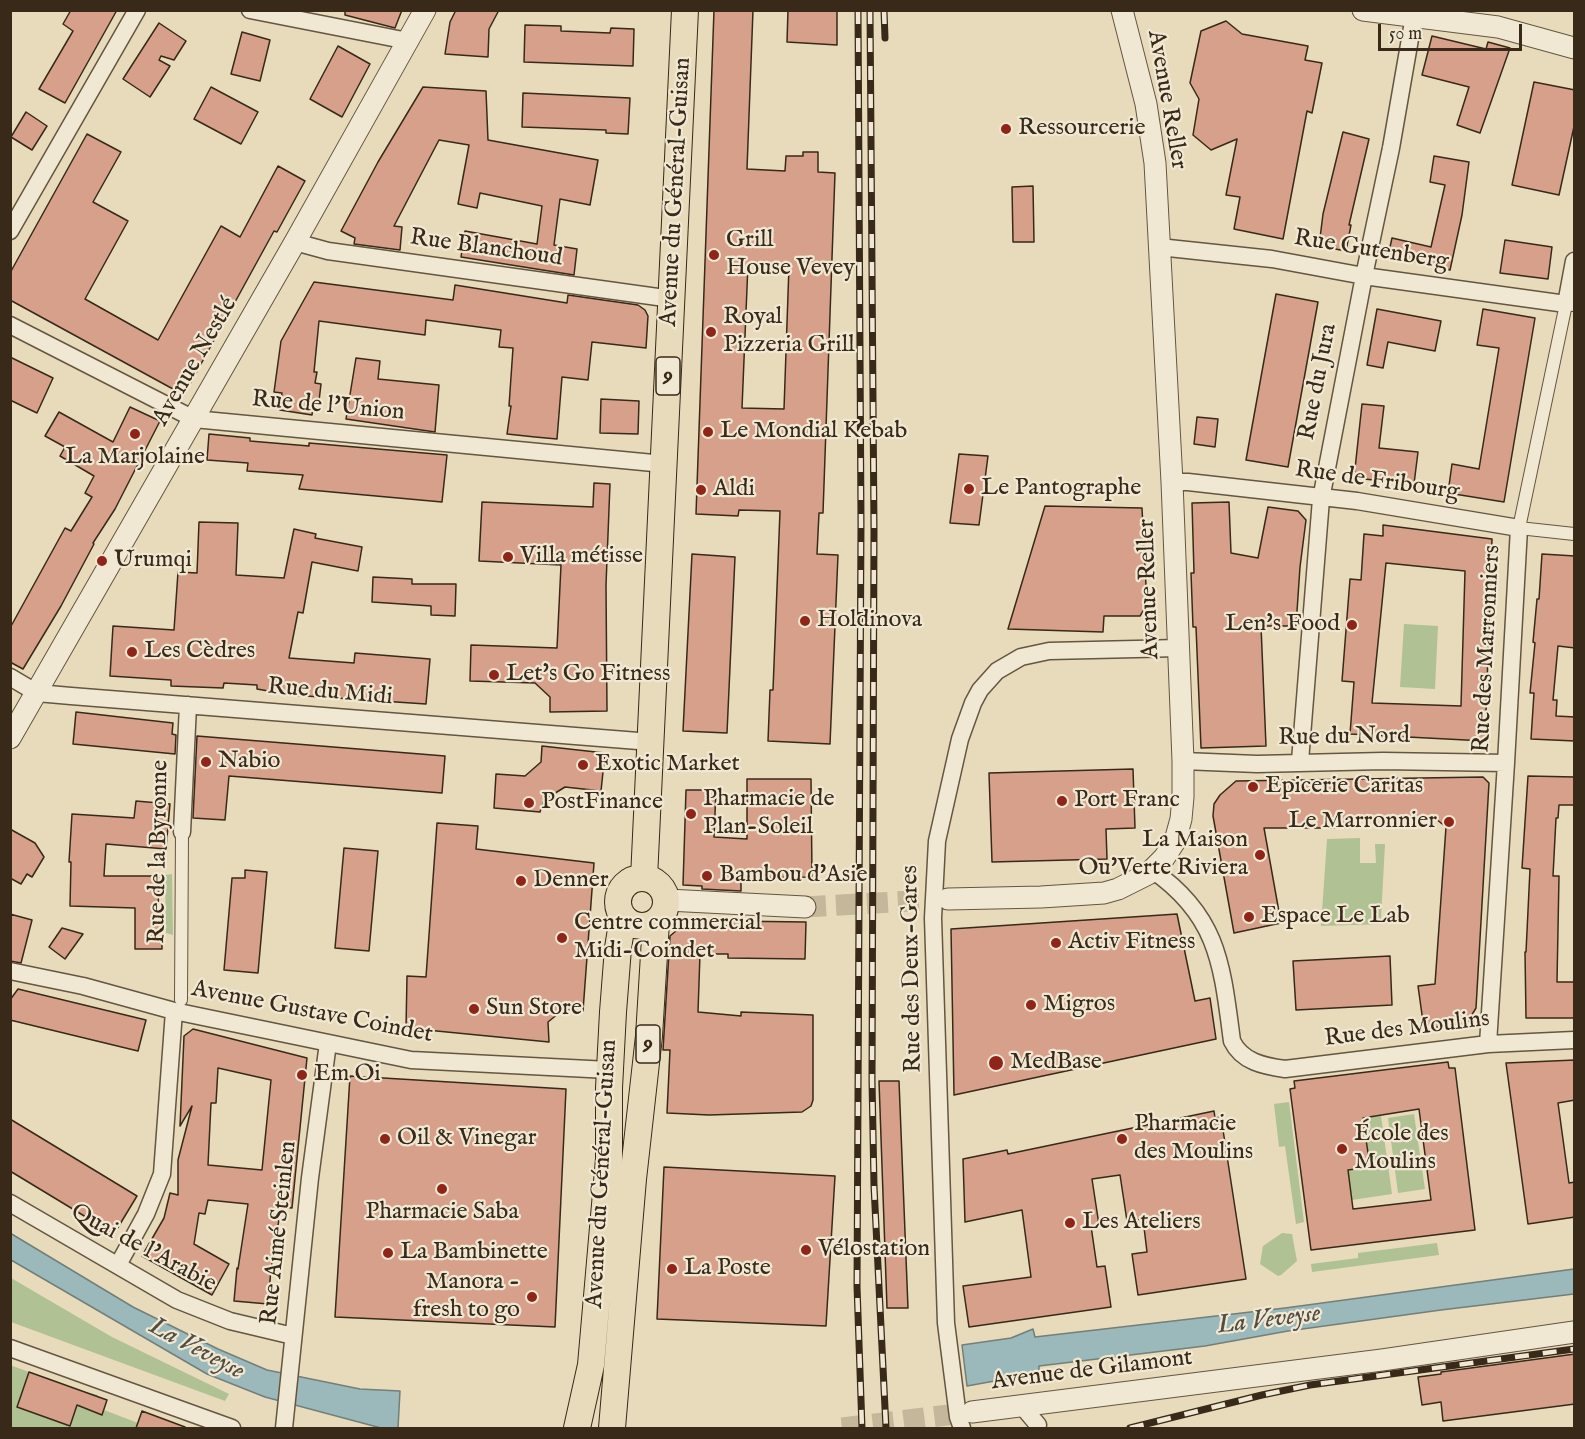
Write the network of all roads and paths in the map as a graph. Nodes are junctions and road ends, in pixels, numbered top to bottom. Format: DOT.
graph roads {
  1 [pos="137,10"];
  2 [pos="250,10"];
  3 [pos="425,10"];
  4 [pos="685,10"];
  5 [pos="1122,10"];
  6 [pos="1363,10"];
  7 [pos="1414,16"];
  8 [pos="408,41"];
  9 [pos="1575,48"];
  10 [pos="10,231"];
  11 [pos="295,242"];
  12 [pos="1159,247"];
  13 [pos="1575,261"];
  14 [pos="1364,276"];
  15 [pos="672,299"];
  16 [pos="1570,305"];
  17 [pos="10,325"];
  18 [pos="194,419"];
  19 [pos="664,464"];
  20 [pos="1172,482"];
  21 [pos="1322,499"];
  22 [pos="1519,528"];
  23 [pos="1575,534"];
  24 [pos="1179,648"];
  25 [pos="10,677"];
  26 [pos="37,693"];
  27 [pos="188,705"];
  28 [pos="10,738"];
  29 [pos="651,742"];
  30 [pos="1183,761"];
  31 [pos="1300,761"];
  32 [pos="1506,763"];
  33 [pos="182,832"];
  34 [pos="1152,870"];
  35 [pos="644,878"];
  36 [pos="948,899"];
  37 [pos="805,908"];
  38 [pos="661,911"];
  39 [pos="623,917"];
  40 [pos="10,971"];
  41 [pos="178,1005"];
  42 [pos="1575,1040"];
  43 [pos="328,1043"];
  44 [pos="1488,1044"];
  45 [pos="609,1070"];
  46 [pos="10,1203"];
  47 [pos="118,1265"];
  48 [pos="1575,1332"];
  49 [pos="293,1336"];
  50 [pos="10,1348"];
  51 [pos="1022,1406"];
  52 [pos="967,1420"];
  53 [pos="1038,1425"];
  54 [pos="232,1428"];
  55 [pos="284,1428"];
  56 [pos="576,1428"];
  57 [pos="612,1428"];
  1 -- 10 [label="street"];
  2 -- 8 [label="street"];
  3 -- 8 [label="street, Avenue Nestlé"];
  4 -- 15 [label="main road, Avenue du Général-Guisan / 9"];
  5 -- 12 [label="street, Avenue Reller"];
  6 -- 7 [label="street"];
  7 -- 9 [label="street"];
  7 -- 14 [label="street, Rue du Jura"];
  8 -- 11 [label="street, Avenue Nestlé"];
  11 -- 15 [label="street, Rue Blanchoud"];
  11 -- 18 [label="street, Avenue Nestlé"];
  12 -- 14 [label="street, Rue Gutenberg"];
  12 -- 20 [label="street, Avenue Reller"];
  13 -- 16 [label="street, Rue des Marronniers"];
  14 -- 16 [label="street, Rue Gutenberg"];
  14 -- 21 [label="street, Rue du Jura"];
  15 -- 19 [label="main road, Avenue du Général-Guisan / 9"];
  16 -- 22 [label="street, Rue des Marronniers"];
  17 -- 18 [label="street, Rue de l'Union"];
  18 -- 19 [label="street, Rue de l'Union"];
  18 -- 26 [label="street, Avenue Nestlé"];
  19 -- 29 [label="main road, Avenue du Général-Guisan / 9"];
  20 -- 21 [label="street, Rue de Fribourg"];
  20 -- 24 [label="street, Avenue Reller"];
  21 -- 22 [label="street, Rue de Fribourg"];
  21 -- 31 [label="street, Rue du Jura"];
  22 -- 23 [label="street, Rue de Fribourg"];
  22 -- 32 [label="street, Rue des Marronniers"];
  24 -- 30 [label="street, Avenue Reller"];
  24 -- 52 [label="street, Rue des Deux-Gares"];
  25 -- 26 [label="street, Rue du Midi"];
  26 -- 27 [label="street, Rue du Midi"];
  26 -- 28 [label="street, Avenue Nestlé"];
  27 -- 29 [label="street, Rue du Midi"];
  27 -- 33 [label="street, Rue de la Byronne"];
  29 -- 35 [label="main road, Avenue du Général-Guisan / 9"];
  30 -- 31 [label="street, Rue du Nord"];
  30 -- 34 [label="street, Avenue Reller"];
  31 -- 32 [label="street, Rue du Nord"];
  32 -- 44 [label="street, Rue des Marronniers"];
  33 -- 41 [label="street, Rue de la Byronne"];
  34 -- 36 [label="street"];
  34 -- 44 [label="street, Rue des Moulins"];
  35 -- 38 [label="main road"];
  35 -- 39 [label="main road"];
  37 -- 38 [label="street"];
  38 -- 39 [label="main road"];
  38 -- 57 [label="main road, Avenue du Général-Guisan / 9"];
  39 -- 45 [label="main road, Avenue du Général-Guisan / 9"];
  40 -- 41 [label="street, Avenue Gustave Coindet"];
  41 -- 43 [label="street, Avenue Gustave Coindet"];
  41 -- 47 [label="street, Rue de la Byronne"];
  42 -- 44 [label="street, Rue des Moulins"];
  43 -- 45 [label="street, Avenue Gustave Coindet"];
  43 -- 49 [label="street, Rue Aimé Steinlen"];
  45 -- 56 [label="main road, Avenue du Général-Guisan / 9"];
  46 -- 47 [label="street, Quai de l'Arabie"];
  47 -- 49 [label="street, Quai de l'Arabie"];
  48 -- 51 [label="street, Avenue de Gilamont"];
  49 -- 55 [label="street, Rue Aimé Steinlen"];
  50 -- 54 [label="street"];
  51 -- 52 [label="street, Avenue de Gilamont"];
  51 -- 53 [label="street"];
}
